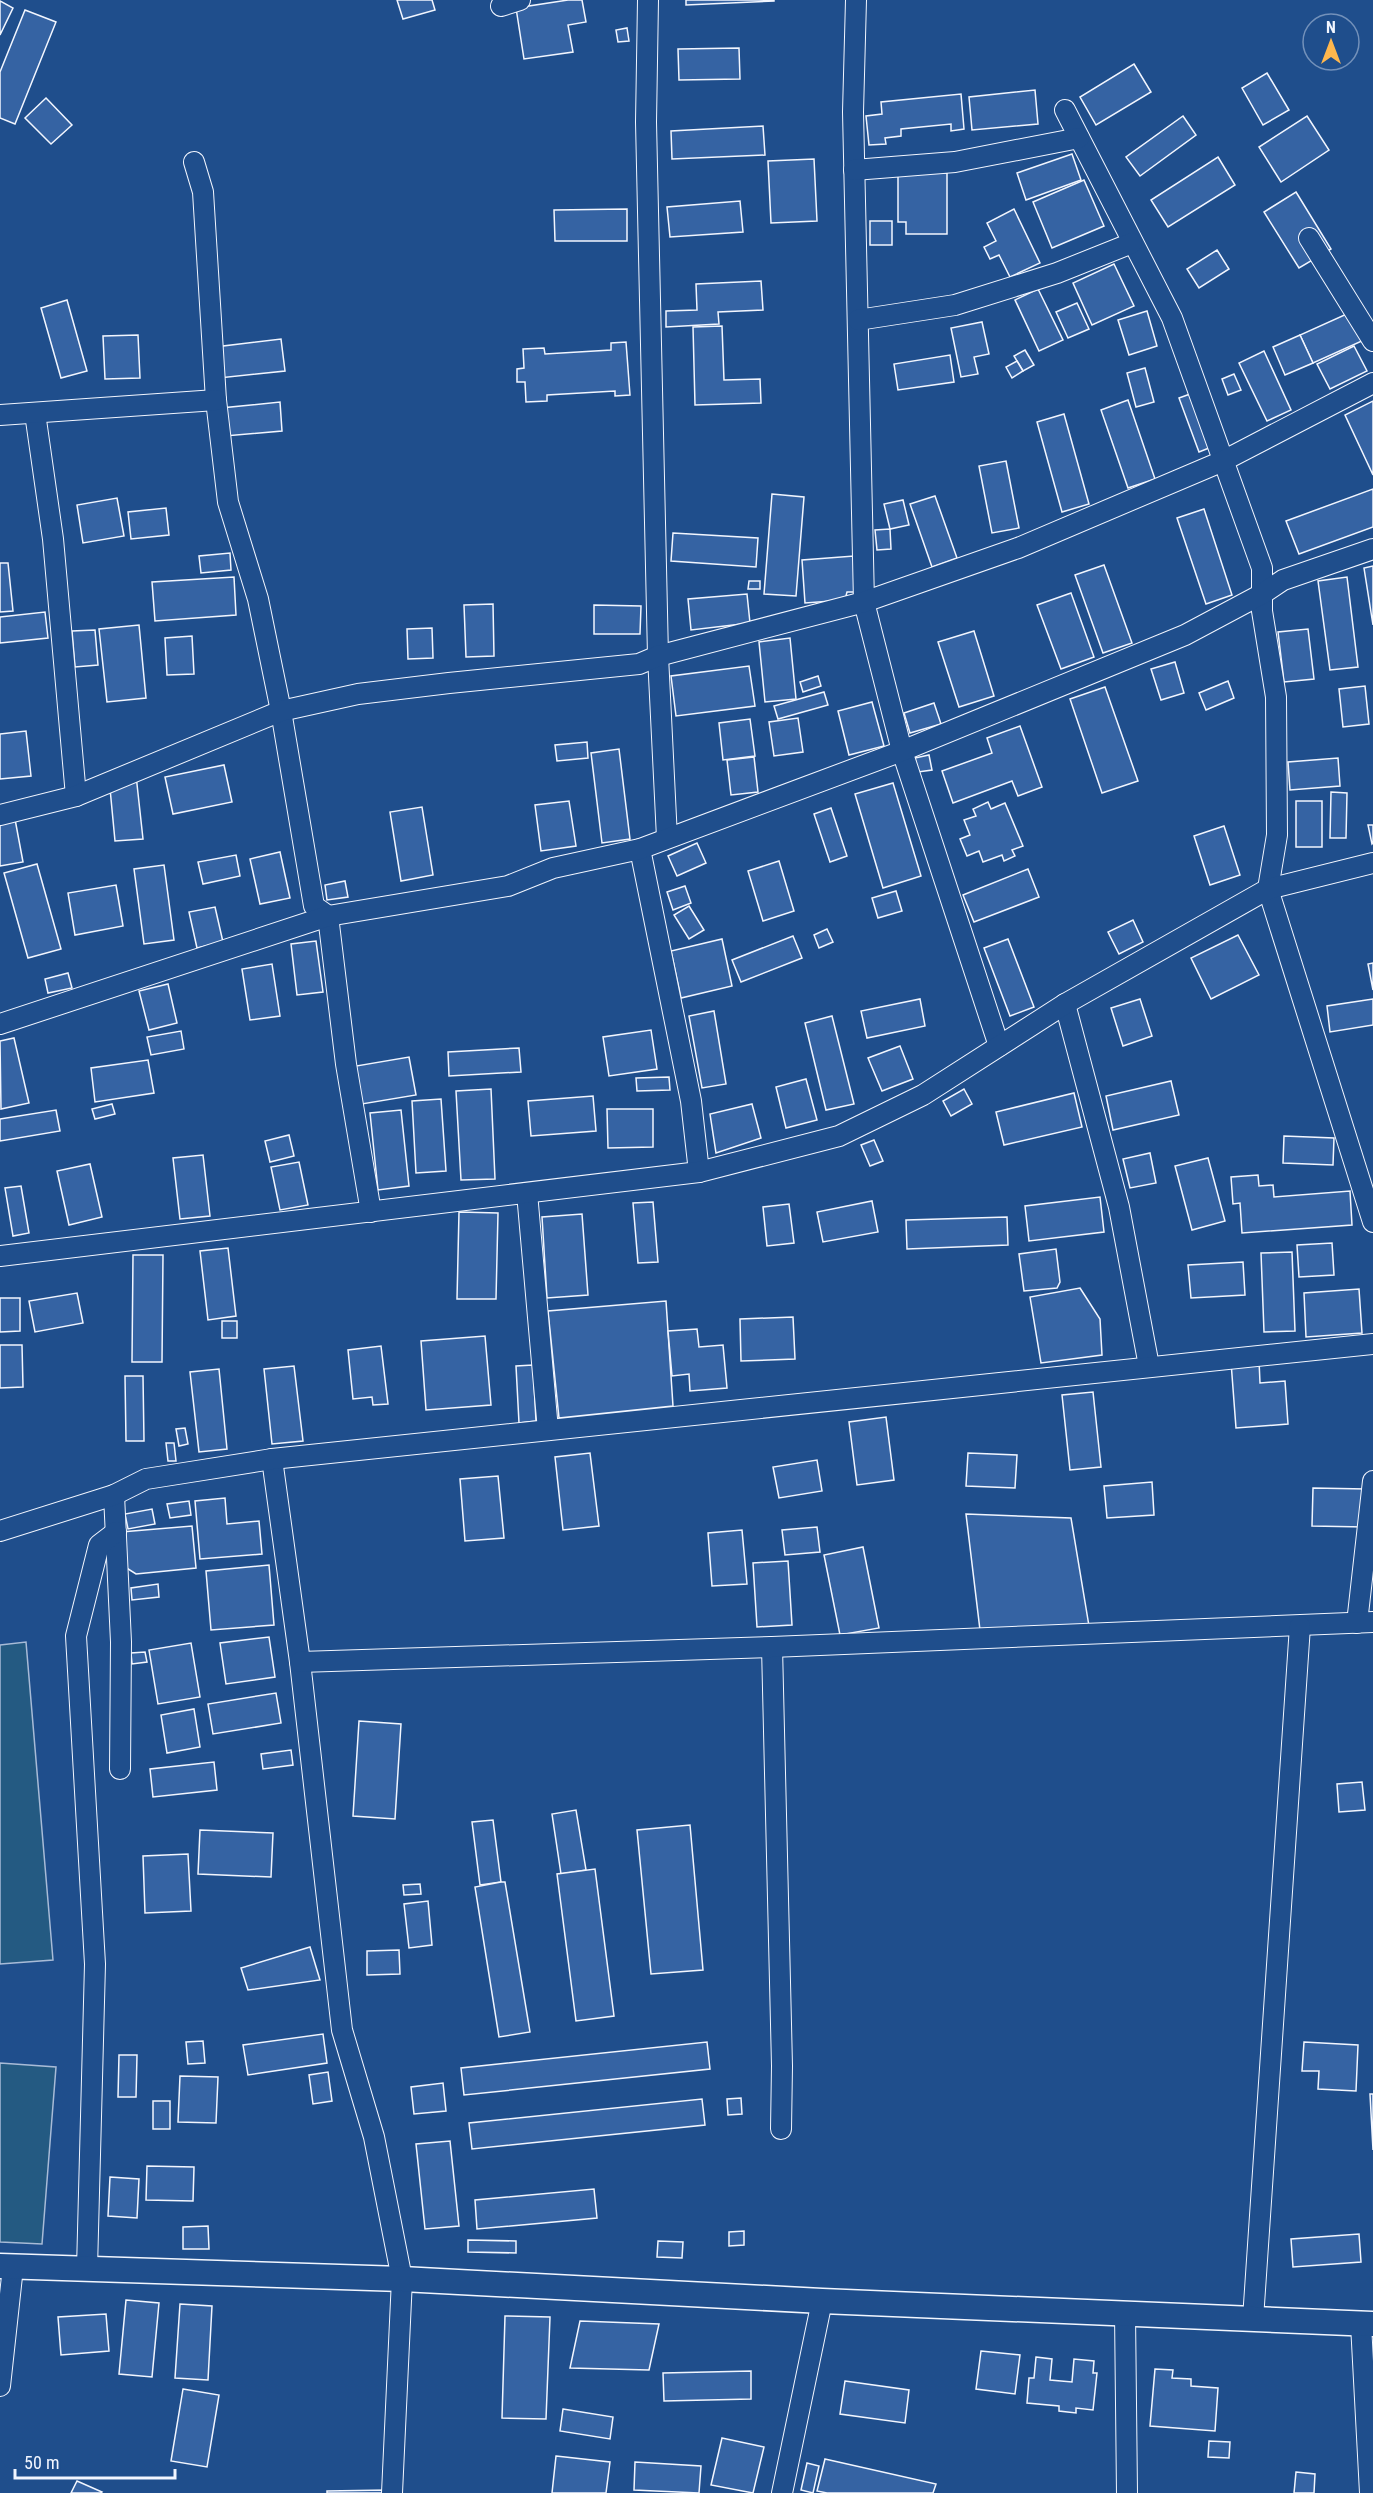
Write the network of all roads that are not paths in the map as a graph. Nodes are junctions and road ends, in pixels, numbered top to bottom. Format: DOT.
graph roads {
  1 [pos="648,0"];
  2 [pos="856,0"];
  3 [pos="1065,110"];
  4 [pos="1079,138"];
  5 [pos="194,162"];
  6 [pos="854,170"];
  7 [pos="1310,238"];
  8 [pos="1132,243"];
  9 [pos="858,320"];
  10 [pos="1373,341"];
  11 [pos="1373,383"];
  12 [pos="216,400"];
  13 [pos="35,413"];
  14 [pos="0,416"];
  15 [pos="1223,461"];
  16 [pos="1373,549"];
  17 [pos="1262,594"];
  18 [pos="864,602"];
  19 [pos="658,656"];
  20 [pos="281,711"];
  21 [pos="903,751"];
  22 [pos="76,796"];
  23 [pos="0,815"];
  24 [pos="667,838"];
  25 [pos="639,849"];
  26 [pos="1373,863"];
  27 [pos="1268,888"];
  28 [pos="328,916"];
  29 [pos="1065,1004"];
  30 [pos="0,1024"];
  31 [pos="999,1046"];
  32 [pos="699,1172"];
  33 [pos="527,1193"];
  34 [pos="371,1212"];
  35 [pos="1373,1222"];
  36 [pos="0,1256"];
  37 [pos="1373,1344"];
  38 [pos="1149,1366"];
  39 [pos="549,1430"];
  40 [pos="272,1459"];
  41 [pos="1373,1480"];
  42 [pos="114,1494"];
  43 [pos="0,1532"];
  44 [pos="116,1532"];
  45 [pos="1365,1623"];
  46 [pos="1300,1626"];
  47 [pos="772,1647"];
  48 [pos="300,1662"];
  49 [pos="120,1769"];
  50 [pos="781,2129"];
  51 [pos="7,2267"];
  52 [pos="87,2269"];
  53 [pos="402,2279"];
  54 [pos="822,2301"];
  55 [pos="1125,2313"];
  56 [pos="1253,2319"];
  57 [pos="1367,2324"];
  58 [pos="0,2386"];
  59 [pos="392,2493"];
  60 [pos="782,2493"];
  61 [pos="1126,2493"];
  62 [pos="1370,2493"];
  1 -- 19 [label="street"];
  2 -- 6 [label="street"];
  3 -- 4 [label="street"];
  4 -- 6 [label="street"];
  4 -- 8 [label="street"];
  5 -- 12 [label="street"];
  6 -- 9 [label="street"];
  7 -- 10 [label="street"];
  8 -- 9 [label="street"];
  8 -- 15 [label="street"];
  9 -- 18 [label="street"];
  11 -- 15 [label="street"];
  12 -- 13 [label="street"];
  12 -- 20 [label="street"];
  13 -- 14 [label="street"];
  13 -- 22 [label="street"];
  15 -- 17 [label="street"];
  15 -- 18 [label="street"];
  16 -- 17 [label="street"];
  17 -- 21 [label="street"];
  17 -- 27 [label="street"];
  18 -- 19 [label="street"];
  18 -- 21 [label="street"];
  19 -- 20 [label="street"];
  19 -- 24 [label="street"];
  20 -- 22 [label="street"];
  20 -- 28 [label="street"];
  21 -- 24 [label="street"];
  21 -- 31 [label="street"];
  22 -- 23 [label="street"];
  24 -- 25 [label="street"];
  25 -- 28 [label="street"];
  25 -- 32 [label="street"];
  26 -- 27 [label="street"];
  27 -- 29 [label="street"];
  27 -- 35 [label="street"];
  28 -- 30 [label="street"];
  28 -- 34 [label="street"];
  29 -- 31 [label="street"];
  29 -- 38 [label="street"];
  31 -- 32 [label="street"];
  32 -- 33 [label="street"];
  33 -- 34 [label="street"];
  33 -- 39 [label="street"];
  34 -- 36 [label="street"];
  37 -- 38 [label="street"];
  38 -- 39 [label="street"];
  39 -- 40 [label="street"];
  40 -- 42 [label="street"];
  40 -- 48 [label="street"];
  41 -- 45 [label="street"];
  42 -- 43 [label="street"];
  42 -- 44 [label="street"];
  44 -- 49 [label="street"];
  44 -- 52 [label="street"];
  45 -- 46 [label="street"];
  46 -- 47 [label="street"];
  46 -- 56 [label="street"];
  47 -- 48 [label="street"];
  47 -- 50 [label="street"];
  48 -- 53 [label="street"];
  51 -- 52 [label="street"];
  51 -- 58 [label="street"];
  52 -- 53 [label="street"];
  53 -- 54 [label="street"];
  53 -- 59 [label="street"];
  54 -- 55 [label="street"];
  54 -- 60 [label="street"];
  55 -- 56 [label="street"];
  55 -- 61 [label="street"];
  56 -- 57 [label="street"];
  57 -- 62 [label="street"];
}
